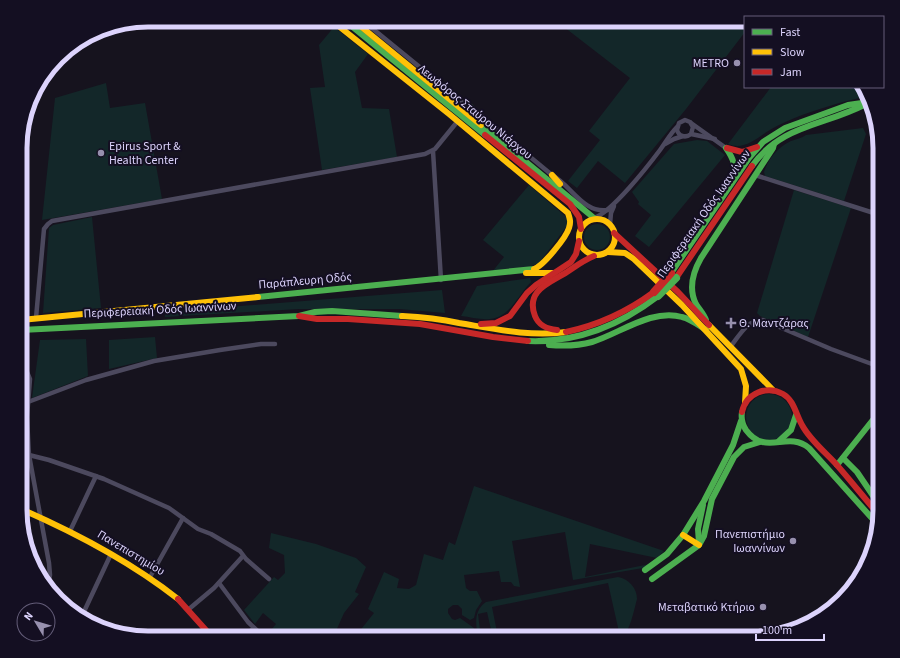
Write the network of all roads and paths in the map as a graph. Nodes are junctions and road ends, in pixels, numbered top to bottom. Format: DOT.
graph roads {
  1 [pos="340,27"];
  2 [pos="351,27"];
  3 [pos="354,27"];
  4 [pos="355,27"];
  5 [pos="371,27"];
  6 [pos="377,57"];
  7 [pos="864,103"];
  8 [pos="865,104"];
  9 [pos="471,108"];
  10 [pos="467,120"];
  11 [pos="457,122"];
  12 [pos="691,123"];
  13 [pos="482,125"];
  14 [pos="677,127"];
  15 [pos="691,134"];
  16 [pos="683,136"];
  17 [pos="714,139"];
  18 [pos="775,142"];
  19 [pos="665,144"];
  20 [pos="761,144"];
  21 [pos="726,148"];
  22 [pos="433,151"];
  23 [pos="552,175"];
  24 [pos="755,175"];
  25 [pos="730,187"];
  26 [pos="563,191"];
  27 [pos="617,201"];
  28 [pos="608,210"];
  29 [pos="873,213"];
  30 [pos="594,218"];
  31 [pos="610,224"];
  32 [pos="581,229"];
  33 [pos="614,233"];
  34 [pos="579,241"];
  35 [pos="608,252"];
  36 [pos="594,256"];
  37 [pos="521,272"];
  38 [pos="553,274"];
  39 [pos="674,276"];
  40 [pos="441,280"];
  41 [pos="656,294"];
  42 [pos="299,316"];
  43 [pos="36,318"];
  44 [pos="27,319"];
  45 [pos="706,320"];
  46 [pos="465,324"];
  47 [pos="27,330"];
  48 [pos="706,330"];
  49 [pos="569,332"];
  50 [pos="530,342"];
  51 [pos="275,344"];
  52 [pos="730,346"];
  53 [pos="873,364"];
  54 [pos="27,372"];
  55 [pos="773,390"];
  56 [pos="28,402"];
  57 [pos="745,403"];
  58 [pos="796,413"];
  59 [pos="873,420"];
  60 [pos="741,421"];
  61 [pos="760,442"];
  62 [pos="775,443"];
  63 [pos="29,455"];
  64 [pos="844,458"];
  65 [pos="837,465"];
  66 [pos="96,476"];
  67 [pos="873,498"];
  68 [pos="704,500"];
  69 [pos="873,508"];
  70 [pos="27,511"];
  71 [pos="41,517"];
  72 [pos="183,518"];
  73 [pos="873,519"];
  74 [pos="70,531"];
  75 [pos="683,535"];
  76 [pos="699,545"];
  77 [pos="111,554"];
  78 [pos="244,556"];
  79 [pos="645,570"];
  80 [pos="150,577"];
  81 [pos="49,579"];
  82 [pos="269,579"];
  83 [pos="652,579"];
  84 [pos="219,583"];
  85 [pos="189,610"];
  86 [pos="84,613"];
  87 [pos="254,628"];
  88 [pos="207,631"];
  89 [pos="251,631"];
  90 [pos="257,631"];
  1 -- 6 [label="main road"];
  2 -- 6 [label="main road"];
  3 -- 10 [label="main road, Λεωφόρος Σταύρου Νιάρχου"];
  4 -- 13 [label="main road, Λεωφόρος Σταύρου Νιάρχου"];
  5 -- 9 [label="street"];
  6 -- 11 [label="main road"];
  7 -- 20 [label="main road, Περιφερειακή Οδός Ιωαννίνων"];
  8 -- 18 [label="main road, Περιφερειακή Οδός Ιωαννίνων"];
  9 -- 13 [label="main road"];
  9 -- 23 [label="street"];
  10 -- 11 [label="main road"];
  10 -- 32 [label="main road, Λεωφόρος Σταύρου Νιάρχου"];
  11 -- 22 [label="street"];
  11 -- 37 [label="main road, Παράπλευρη Οδός"];
  12 -- 14 [label="street"];
  12 -- 15 [label="street"];
  12 -- 17 [label="street"];
  13 -- 26 [label="main road, Λεωφόρος Σταύρου Νιάρχου"];
  14 -- 16 [label="street"];
  14 -- 19 [label="street"];
  15 -- 16 [label="street"];
  15 -- 17 [label="street"];
  16 -- 19 [label="street"];
  17 -- 21 [label="street"];
  18 -- 24 [label="main road"];
  18 -- 39 [label="main road, Περιφερειακή Οδός Ιωαννίνων"];
  19 -- 27 [label="street"];
  20 -- 21 [label="main road"];
  20 -- 25 [label="main road, Περιφερειακή Οδός Ιωαννίνων"];
  21 -- 25 [label="main road"];
  22 -- 40 [label="street"];
  22 -- 43 [label="street"];
  23 -- 26 [label="main road"];
  23 -- 28 [label="street"];
  24 -- 29 [label="street"];
  24 -- 45 [label="main road"];
  25 -- 39 [label="main road, Περιφερειακή Οδός Ιωαννίνων"];
  26 -- 30 [label="main road, Λεωφόρος Σταύρου Νιάρχου"];
  27 -- 28 [label="street"];
  27 -- 31 [label="street"];
  28 -- 30 [label="street"];
  30 -- 31 [label="main road"];
  30 -- 32 [label="main road"];
  31 -- 33 [label="main road"];
  32 -- 34 [label="main road"];
  33 -- 35 [label="main road"];
  33 -- 45 [label="main road"];
  34 -- 36 [label="main road"];
  34 -- 38 [label="main road"];
  35 -- 36 [label="main road"];
  35 -- 48 [label="main road"];
  36 -- 49 [label="main road"];
  37 -- 38 [label="main road"];
  37 -- 40 [label="main road, Παράπλευρη Οδός"];
  38 -- 46 [label="main road"];
  39 -- 41 [label="main road, Περιφερειακή Οδός Ιωαννίνων, bridge"];
  40 -- 43 [label="main road, Παράπλευρη Οδός"];
  41 -- 49 [label="main road, Περιφερειακή Οδός Ιωαννίνων"];
  41 -- 50 [label="main road, Περιφερειακή Οδός Ιωαννίνων"];
  42 -- 46 [label="main road, Περιφερειακή Οδός Ιωαννίνων"];
  42 -- 47 [label="main road, Περιφερειακή Οδός Ιωαννίνων"];
  42 -- 50 [label="main road, Περιφερειακή Οδός Ιωαννίνων"];
  43 -- 44 [label="main road, Παράπλευρη Οδός"];
  45 -- 52 [label="main road"];
  46 -- 49 [label="main road, Περιφερειακή Οδός Ιωαννίνων"];
  48 -- 50 [label="main road"];
  48 -- 57 [label="main road"];
  51 -- 56 [label="street"];
  52 -- 53 [label="street"];
  52 -- 55 [label="main road"];
  54 -- 56 [label="street"];
  55 -- 57 [label="main road"];
  55 -- 58 [label="main road"];
  56 -- 63 [label="street"];
  57 -- 60 [label="main road"];
  58 -- 62 [label="main road"];
  58 -- 65 [label="main road"];
  59 -- 64 [label="main road"];
  60 -- 61 [label="main road"];
  60 -- 68 [label="main road"];
  61 -- 62 [label="main road"];
  61 -- 76 [label="main road"];
  62 -- 73 [label="main road"];
  63 -- 66 [label="street"];
  63 -- 71 [label="street"];
  64 -- 65 [label="main road"];
  64 -- 67 [label="main road"];
  65 -- 69 [label="main road"];
  66 -- 72 [label="street"];
  66 -- 74 [label="street"];
  68 -- 75 [label="main road"];
  68 -- 76 [label="main road"];
  70 -- 71 [label="main road, Πανεπιστημίου"];
  71 -- 74 [label="main road, Πανεπιστημίου"];
  71 -- 81 [label="street"];
  72 -- 78 [label="street"];
  72 -- 80 [label="street"];
  74 -- 77 [label="main road, Πανεπιστημίου"];
  75 -- 76 [label="main road"];
  75 -- 79 [label="main road"];
  76 -- 83 [label="main road"];
  77 -- 80 [label="main road, Πανεπιστημίου"];
  77 -- 86 [label="street"];
  78 -- 82 [label="street"];
  78 -- 84 [label="street"];
  80 -- 85 [label="main road, Πανεπιστημίου"];
  84 -- 85 [label="street"];
  84 -- 87 [label="street"];
  85 -- 88 [label="main road, Πανεπιστημίου"];
  87 -- 89 [label="street"];
  87 -- 90 [label="street"];
}
